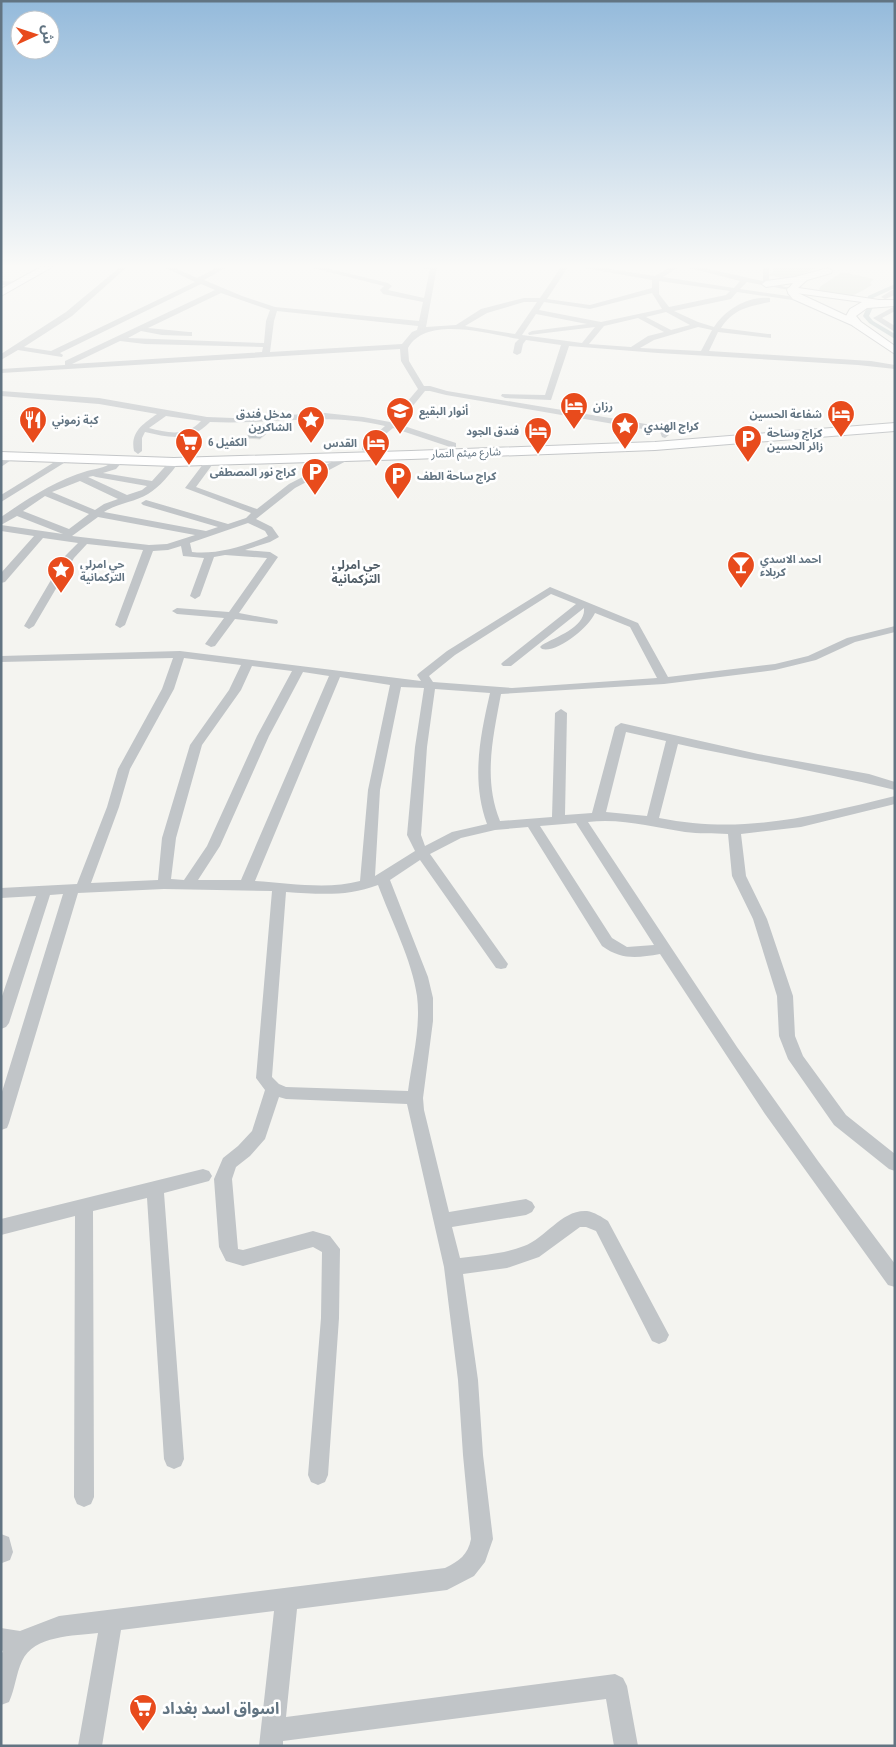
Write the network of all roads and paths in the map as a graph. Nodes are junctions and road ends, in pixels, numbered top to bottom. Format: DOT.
graph roads {
  1 [pos="17,349"];
  2 [pos="21,349"];
  3 [pos="63,349"];
  4 [pos="99,349"];
  5 [pos="138,349"];
  6 [pos="266,349"];
  7 [pos="366,349"];
  8 [pos="405,349"];
  9 [pos="518,349"];
  10 [pos="564,349"];
  11 [pos="641,349"];
  12 [pos="706,349"];
  13 [pos="517,353"];
  14 [pos="704,353"];
  15 [pos="52,354"];
  16 [pos="265,355"];
  17 [pos="1,358"];
  18 [pos="80,358"];
  19 [pos="895,362"];
  20 [pos="123,363"];
  21 [pos="875,364"];
  22 [pos="61,367"];
  23 [pos="895,367"];
  24 [pos="1,371"];
  25 [pos="422,389"];
  26 [pos="1,392"];
  27 [pos="446,393"];
  28 [pos="165,413"];
  29 [pos="208,419"];
  30 [pos="895,419"];
  31 [pos="393,424"];
  32 [pos="895,428"];
  33 [pos="142,429"];
  34 [pos="666,436"];
  35 [pos="626,442"];
  36 [pos="590,444"];
  37 [pos="453,445"];
  38 [pos="365,448"];
  39 [pos="138,451"];
  40 [pos="307,454"];
  41 [pos="279,455"];
  42 [pos="87,456"];
  43 [pos="2,457"];
  44 [pos="347,457"];
  45 [pos="61,461"];
  46 [pos="118,461"];
  47 [pos="210,461"];
  48 [pos="174,462"];
  49 [pos="90,474"];
  50 [pos="78,477"];
  51 [pos="154,484"];
  52 [pos="44,492"];
  53 [pos="1,499"];
  54 [pos="127,499"];
  55 [pos="146,503"];
  56 [pos="16,512"];
  57 [pos="97,514"];
  58 [pos="253,516"];
  59 [pos="1,522"];
  60 [pos="228,527"];
  61 [pos="5,529"];
  62 [pos="41,534"];
  63 [pos="207,534"];
  64 [pos="67,536"];
  65 [pos="1,539"];
  66 [pos="85,541"];
  67 [pos="185,542"];
  68 [pos="149,548"];
  69 [pos="226,552"];
  70 [pos="210,555"];
  71 [pos="1,580"];
  72 [pos="196,596"];
  73 [pos="588,605"];
  74 [pos="177,612"];
  75 [pos="232,615"];
  76 [pos="273,622"];
  77 [pos="28,626"];
  78 [pos="120,626"];
  79 [pos="895,629"];
  80 [pos="211,644"];
  81 [pos="546,647"];
  82 [pos="180,654"];
  83 [pos="1,659"];
  84 [pos="247,664"];
  85 [pos="507,664"];
  86 [pos="299,669"];
  87 [pos="336,673"];
  88 [pos="664,681"];
  89 [pos="396,683"];
  90 [pos="430,686"];
  91 [pos="496,691"];
  92 [pos="561,712"];
  93 [pos="673,739"];
  94 [pos="895,786"];
  95 [pos="895,800"];
  96 [pos="598,816"];
  97 [pos="579,817"];
  98 [pos="558,819"];
  99 [pos="531,822"];
  100 [pos="652,822"];
  101 [pos="495,826"];
  102 [pos="734,830"];
  103 [pos="422,853"];
  104 [pos="374,881"];
  105 [pos="164,884"];
  106 [pos="188,884"];
  107 [pos="246,886"];
  108 [pos="280,888"];
  109 [pos="77,889"];
  110 [pos="45,890"];
  111 [pos="1,893"];
  112 [pos="663,948"];
  113 [pos="501,964"];
  114 [pos="1,1023"];
  115 [pos="273,1089"];
  116 [pos="415,1098"];
  117 [pos="1,1123"];
  118 [pos="895,1164"];
  119 [pos="203,1176"];
  120 [pos="155,1188"];
  121 [pos="84,1206"];
  122 [pos="526,1207"];
  123 [pos="442,1221"];
  124 [pos="1,1227"];
  125 [pos="453,1267"];
  126 [pos="895,1279"];
  127 [pos="659,1335"];
  128 [pos="174,1459"];
  129 [pos="318,1475"];
  130 [pos="84,1497"];
  131 [pos="1,1544"];
  132 [pos="2,1552"];
  133 [pos="287,1598"];
  134 [pos="112,1620"];
  135 [pos="11,1640"];
  136 [pos="1,1694"];
  137 [pos="272,1739"];
  138 [pos="90,1746"];
  139 [pos="626,1746"];
  1 -- 17 [label="street"];
  2 -- 15 [label="street"];
  3 -- 15 [label="street"];
  4 -- 18 [label="street"];
  5 -- 20 [label="street"];
  6 -- 16 [label="street"];
  7 -- 16 [label="street"];
  8 -- 25 [label="street"];
  9 -- 13 [label="street"];
  10 -- 27 [label="street"];
  11 -- 14 [label="street"];
  12 -- 14 [label="street"];
  14 -- 21 [label="street"];
  15 -- 18 [label="street"];
  16 -- 20 [label="street"];
  18 -- 22 [label="street"];
  19 -- 21 [label="street"];
  20 -- 22 [label="street"];
  21 -- 23 [label="street"];
  22 -- 24 [label="street"];
  25 -- 27 [label="street"];
  25 -- 31 [label="street"];
  26 -- 28 [label="street"];
  27 -- 34 [label="street"];
  28 -- 29 [label="street"];
  28 -- 33 [label="street"];
  29 -- 31 [label="street"];
  29 -- 33 [label="street"];
  30 -- 34 [label="highway, شارع ميثم التمار"];
  31 -- 37 [label="street"];
  31 -- 38 [label="street"];
  32 -- 35 [label="highway, شارع ميثم التمار"];
  33 -- 39 [label="street"];
  34 -- 35 [label="highway, شارع ميثم التمار"];
  35 -- 36 [label="highway, شارع ميثم التمار"];
  36 -- 37 [label="highway, شارع ميثم التمار"];
  36 -- 44 [label="highway, شارع ميثم التمار"];
  37 -- 38 [label="highway, شارع ميثم التمار"];
  38 -- 40 [label="highway, شارع ميثم التمار"];
  39 -- 41 [label="highway, شارع ميثم التمار"];
  39 -- 42 [label="highway, شارع ميثم التمار"];
  40 -- 41 [label="highway, شارع ميثم التمار"];
  40 -- 44 [label="highway, شارع ميثم التمار"];
  41 -- 47 [label="highway, شارع ميثم التمار"];
  42 -- 43 [label="highway"];
  42 -- 43 [label="highway, شارع ميثم التمار"];
  42 -- 45 [label="highway"];
  42 -- 46 [label="highway, شارع ميثم التمار"];
  43 -- 45 [label="highway"];
  44 -- 58 [label="street"];
  45 -- 53 [label="street"];
  46 -- 48 [label="highway, شارع ميثم التمار"];
  46 -- 49 [label="street"];
  47 -- 48 [label="highway, شارع ميثم التمار"];
  47 -- 58 [label="street"];
  48 -- 51 [label="street"];
  49 -- 50 [label="street"];
  49 -- 51 [label="street"];
  50 -- 52 [label="street"];
  50 -- 54 [label="street"];
  51 -- 54 [label="street"];
  52 -- 56 [label="street"];
  52 -- 57 [label="street"];
  54 -- 57 [label="street"];
  55 -- 60 [label="street"];
  56 -- 59 [label="street"];
  56 -- 64 [label="street"];
  57 -- 63 [label="street"];
  57 -- 64 [label="street"];
  58 -- 60 [label="street"];
  58 -- 69 [label="street"];
  60 -- 63 [label="street"];
  61 -- 62 [label="street"];
  61 -- 65 [label="street"];
  62 -- 64 [label="street"];
  62 -- 71 [label="street"];
  63 -- 67 [label="street"];
  64 -- 66 [label="street"];
  66 -- 68 [label="street"];
  66 -- 77 [label="street"];
  67 -- 68 [label="street"];
  67 -- 70 [label="street"];
  68 -- 78 [label="street"];
  69 -- 70 [label="street"];
  69 -- 75 [label="street"];
  70 -- 72 [label="street"];
  73 -- 81 [label="street"];
  73 -- 85 [label="street"];
  73 -- 88 [label="street"];
  73 -- 90 [label="street"];
  74 -- 75 [label="street"];
  75 -- 76 [label="street"];
  75 -- 80 [label="street"];
  79 -- 88 [label="street"];
  82 -- 83 [label="street"];
  82 -- 84 [label="street"];
  82 -- 109 [label="street"];
  84 -- 86 [label="street"];
  84 -- 105 [label="street"];
  86 -- 87 [label="street"];
  86 -- 106 [label="street"];
  87 -- 89 [label="street"];
  87 -- 107 [label="street"];
  88 -- 91 [label="street"];
  89 -- 90 [label="street"];
  89 -- 104 [label="street"];
  90 -- 91 [label="street"];
  90 -- 103 [label="street"];
  91 -- 101 [label="street"];
  92 -- 98 [label="street"];
  93 -- 94 [label="street"];
  93 -- 96 [label="street"];
  93 -- 100 [label="street"];
  95 -- 102 [label="street"];
  96 -- 97 [label="street"];
  96 -- 100 [label="street"];
  97 -- 98 [label="street"];
  97 -- 112 [label="street"];
  98 -- 99 [label="street"];
  99 -- 101 [label="street"];
  99 -- 112 [label="street"];
  100 -- 102 [label="street"];
  101 -- 103 [label="street"];
  102 -- 118 [label="street"];
  103 -- 104 [label="street"];
  103 -- 113 [label="street"];
  104 -- 108 [label="street"];
  104 -- 116 [label="street"];
  105 -- 106 [label="street"];
  105 -- 109 [label="street"];
  106 -- 107 [label="street"];
  107 -- 108 [label="street"];
  108 -- 115 [label="street"];
  109 -- 110 [label="street"];
  109 -- 117 [label="street"];
  110 -- 111 [label="street"];
  110 -- 114 [label="street"];
  112 -- 126 [label="street"];
  115 -- 116 [label="street"];
  115 -- 129 [label="street"];
  116 -- 123 [label="street"];
  119 -- 120 [label="street"];
  120 -- 121 [label="street"];
  120 -- 128 [label="street"];
  121 -- 124 [label="street"];
  121 -- 130 [label="street"];
  122 -- 123 [label="street"];
  123 -- 125 [label="street"];
  125 -- 127 [label="street"];
  125 -- 133 [label="street"];
  131 -- 132 [label="street"];
  133 -- 134 [label="street"];
  133 -- 137 [label="street"];
  134 -- 135 [label="street"];
  134 -- 138 [label="street"];
  135 -- 136 [label="street"];
  137 -- 139 [label="street"];
}
